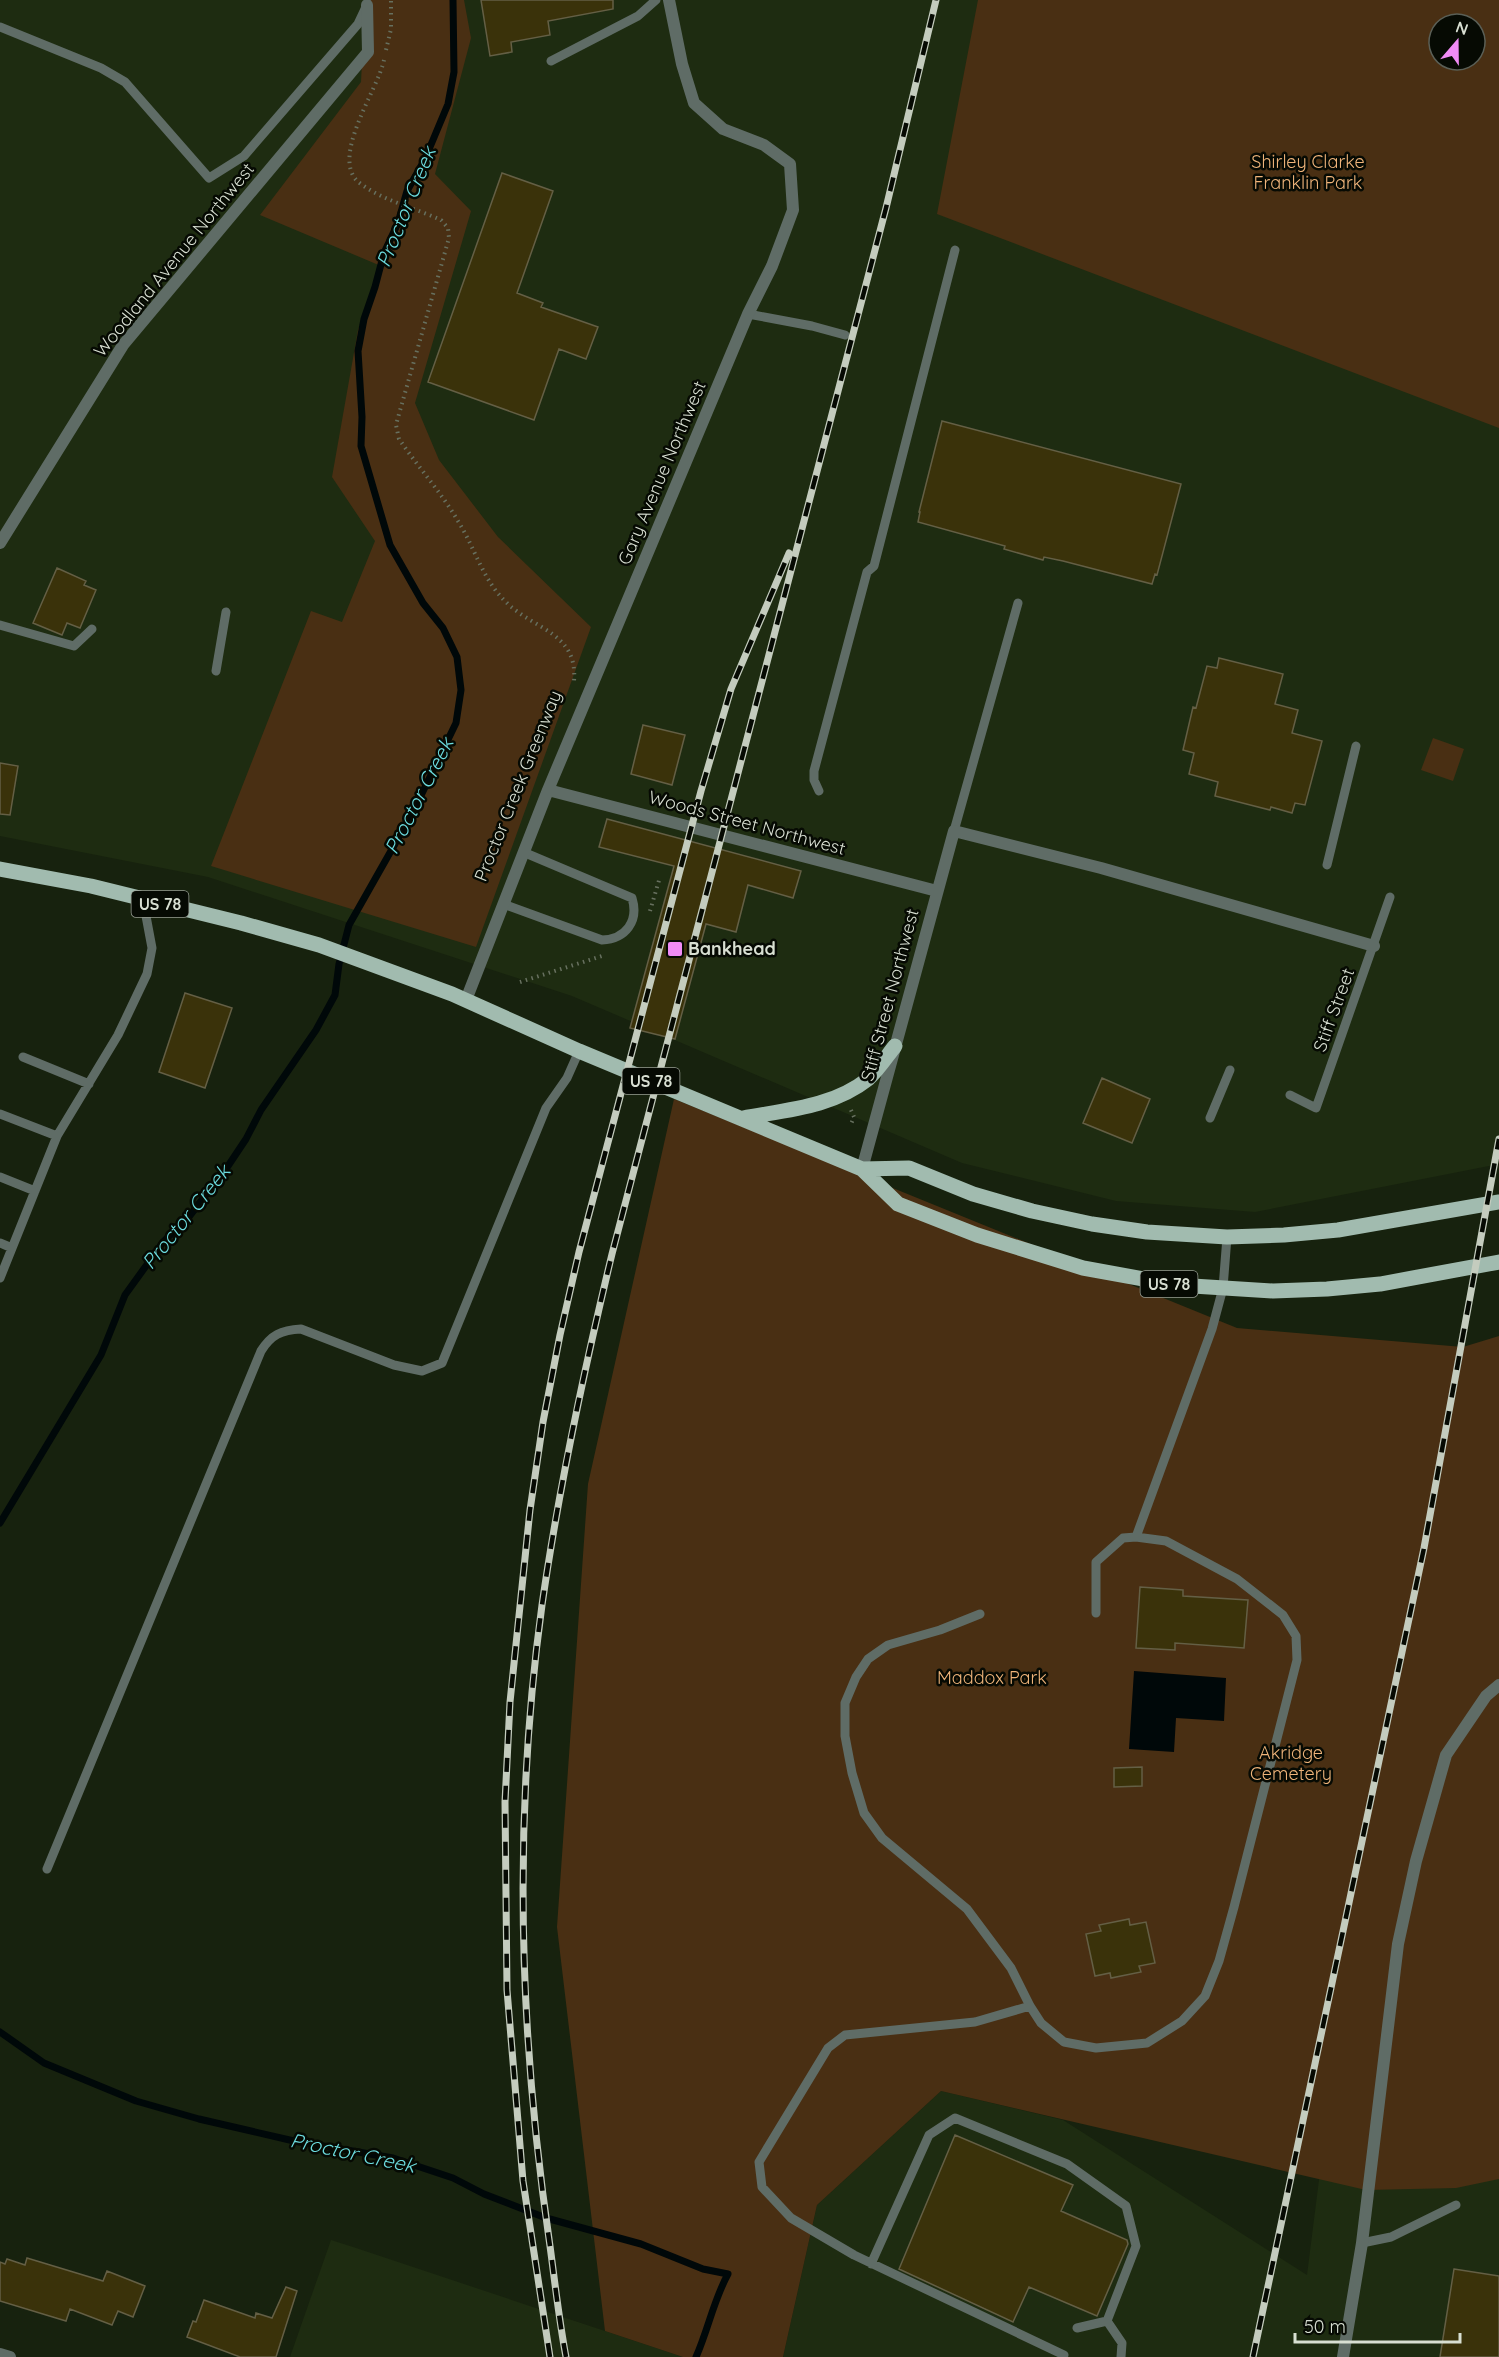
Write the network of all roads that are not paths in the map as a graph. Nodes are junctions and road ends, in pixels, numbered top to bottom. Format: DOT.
graph roads {
  1 [pos="656,0"];
  2 [pos="669,0"];
  3 [pos="365,2"];
  4 [pos="0,27"];
  5 [pos="551,61"];
  6 [pos="955,250"];
  7 [pos="748,314"];
  8 [pos="845,335"];
  9 [pos="0,543"];
  10 [pos="1018,603"];
  11 [pos="226,612"];
  12 [pos="0,625"];
  13 [pos="92,629"];
  14 [pos="216,671"];
  15 [pos="1356,746"];
  16 [pos="548,790"];
  17 [pos="819,791"];
  18 [pos="954,831"];
  19 [pos="524,852"];
  20 [pos="1327,865"];
  21 [pos="0,869"];
  22 [pos="937,891"];
  23 [pos="1390,897"];
  24 [pos="143,900"];
  25 [pos="503,904"];
  26 [pos="1374,946"];
  27 [pos="466,1000"];
  28 [pos="895,1046"];
  29 [pos="579,1051"];
  30 [pos="23,1057"];
  31 [pos="1230,1070"];
  32 [pos="88,1084"];
  33 [pos="1290,1095"];
  34 [pos="0,1114"];
  35 [pos="743,1118"];
  36 [pos="1210,1118"];
  37 [pos="57,1136"];
  38 [pos="862,1169"];
  39 [pos="0,1177"];
  40 [pos="35,1191"];
  41 [pos="1499,1202"];
  42 [pos="1227,1237"];
  43 [pos="0,1243"];
  44 [pos="12,1248"];
  45 [pos="1499,1262"];
  46 [pos="0,1278"];
  47 [pos="1223,1288"];
  48 [pos="1136,1536"];
  49 [pos="1096,1613"];
  50 [pos="980,1614"];
  51 [pos="1499,1685"];
  52 [pos="47,1869"];
  53 [pos="1030,2006"];
  54 [pos="1456,2205"];
  55 [pos="1362,2243"];
  56 [pos="871,2264"];
  57 [pos="1107,2321"];
  58 [pos="1077,2328"];
  59 [pos="0,2354"];
  60 [pos="1064,2355"];
  61 [pos="10,2357"];
  62 [pos="1121,2357"];
  63 [pos="1343,2357"];
  1 -- 5 [label="lane"];
  2 -- 7 [label="street, Gary Avenue Northwest"];
  3 -- 4 [label="lane"];
  3 -- 9 [label="street, Woodland Avenue Northwest"];
  6 -- 17 [label="lane"];
  7 -- 8 [label="lane"];
  7 -- 16 [label="street, Gary Avenue Northwest"];
  10 -- 18 [label="lane"];
  11 -- 14 [label="lane"];
  12 -- 13 [label="lane"];
  15 -- 20 [label="lane"];
  16 -- 19 [label="street, Gary Avenue Northwest"];
  16 -- 22 [label="street, Woods Street Northwest"];
  18 -- 22 [label="street, Stiff Street Northwest"];
  18 -- 26 [label="street"];
  19 -- 25 [label="street, Gary Avenue Northwest"];
  19 -- 25 [label="lane"];
  21 -- 24 [label="main road, US 78"];
  22 -- 28 [label="street, Stiff Street Northwest"];
  23 -- 26 [label="lane, Stiff Street"];
  24 -- 27 [label="main road, US 78"];
  24 -- 32 [label="lane"];
  25 -- 27 [label="street, Gary Avenue Northwest"];
  26 -- 33 [label="lane, Stiff Street"];
  27 -- 29 [label="main road, US 78"];
  28 -- 35 [label="main road"];
  28 -- 38 [label="street, Stiff Street Northwest"];
  29 -- 35 [label="main road, US 78"];
  29 -- 52 [label="lane"];
  30 -- 32 [label="lane"];
  31 -- 36 [label="lane"];
  32 -- 37 [label="lane"];
  34 -- 37 [label="lane"];
  35 -- 38 [label="main road, US 78"];
  37 -- 40 [label="lane"];
  38 -- 42 [label="main road, US 78"];
  38 -- 47 [label="main road, US 78"];
  39 -- 40 [label="lane"];
  40 -- 44 [label="lane"];
  41 -- 42 [label="main road, US 78"];
  42 -- 47 [label="lane"];
  43 -- 44 [label="lane"];
  44 -- 46 [label="lane"];
  45 -- 47 [label="main road, US 78"];
  47 -- 48 [label="lane"];
  48 -- 49 [label="lane"];
  48 -- 53 [label="lane"];
  50 -- 53 [label="lane"];
  51 -- 55 [label="street"];
  53 -- 56 [label="lane"];
  54 -- 55 [label="lane"];
  55 -- 63 [label="street"];
  56 -- 57 [label="lane"];
  56 -- 60 [label="lane"];
  57 -- 58 [label="lane"];
  57 -- 62 [label="lane"];
  59 -- 61 [label="street"];
}
